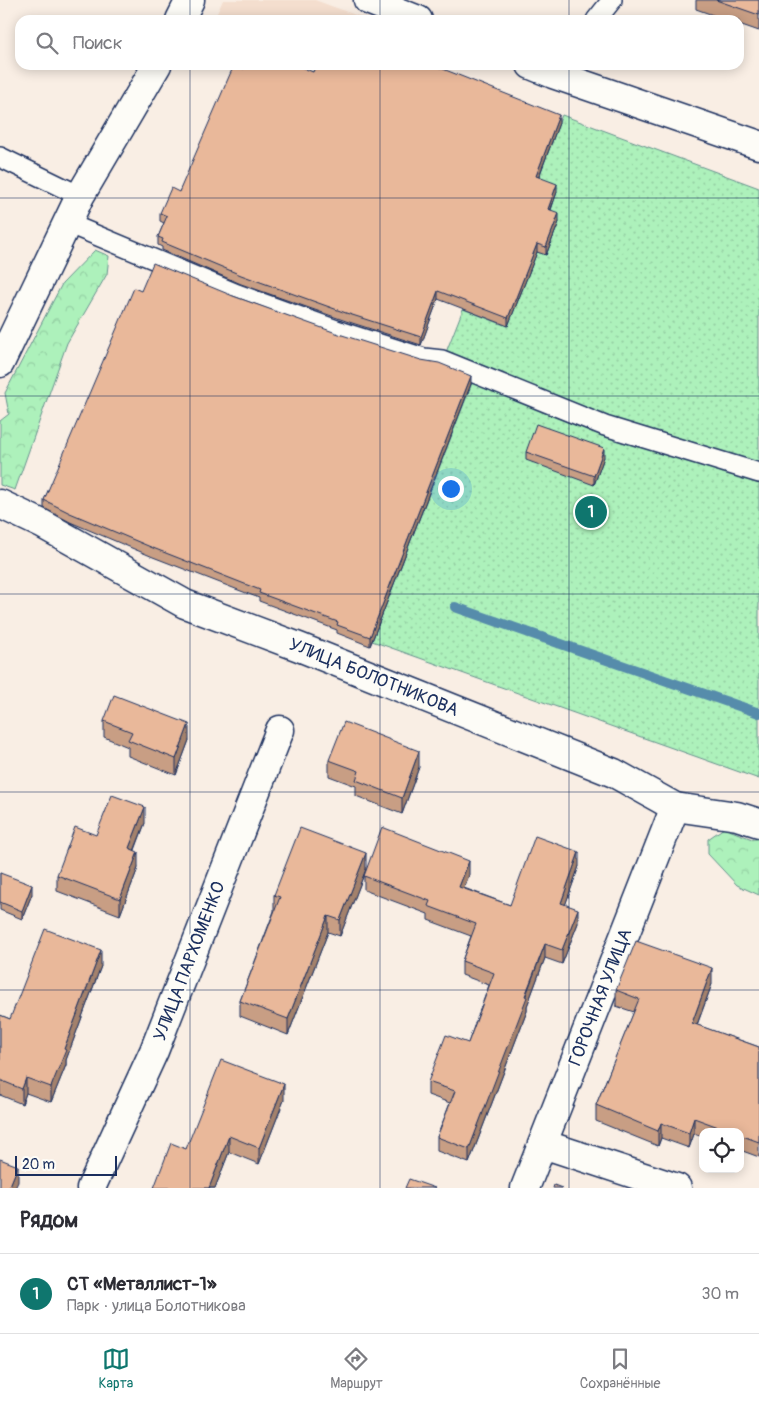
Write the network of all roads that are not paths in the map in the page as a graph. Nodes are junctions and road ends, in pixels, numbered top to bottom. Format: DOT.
graph roads {
  1 [pos="190,0"];
  2 [pos="368,0"];
  3 [pos="612,0"];
  4 [pos="182,15"];
  5 [pos="406,15"];
  6 [pos="600,15"];
  7 [pos="154,70"];
  8 [pos="554,70"];
  9 [pos="759,144"];
  10 [pos="0,157"];
  11 [pos="80,196"];
  12 [pos="68,223"];
  13 [pos="0,363"];
  14 [pos="759,472"];
  15 [pos="0,504"];
  16 [pos="280,730"];
  17 [pos="675,806"];
  18 [pos="759,823"];
  19 [pos="543,1144"];
  20 [pos="91,1188"];
  21 [pos="525,1188"];
  22 [pos="677,1188"];
  1 -- 4 [label="street"];
  2 -- 5 [label="street"];
  3 -- 6 [label="lane"];
  7 -- 11 [label="street"];
  8 -- 9 [label="street"];
  10 -- 11 [label="lane"];
  11 -- 12 [label="street"];
  12 -- 13 [label="street"];
  12 -- 14 [label="lane"];
  15 -- 17 [label="street, УЛИЦА БОЛОТНИКОВА"];
  16 -- 20 [label="street, УЛИЦА ПАРХОМЕНКО"];
  17 -- 18 [label="street, УЛИЦА БОЛОТНИКОВА"];
  17 -- 19 [label="street, ГОРОЧНАЯ УЛИЦА"];
  19 -- 21 [label="street, ГОРОЧНАЯ УЛИЦА"];
  19 -- 22 [label="street"];
}
